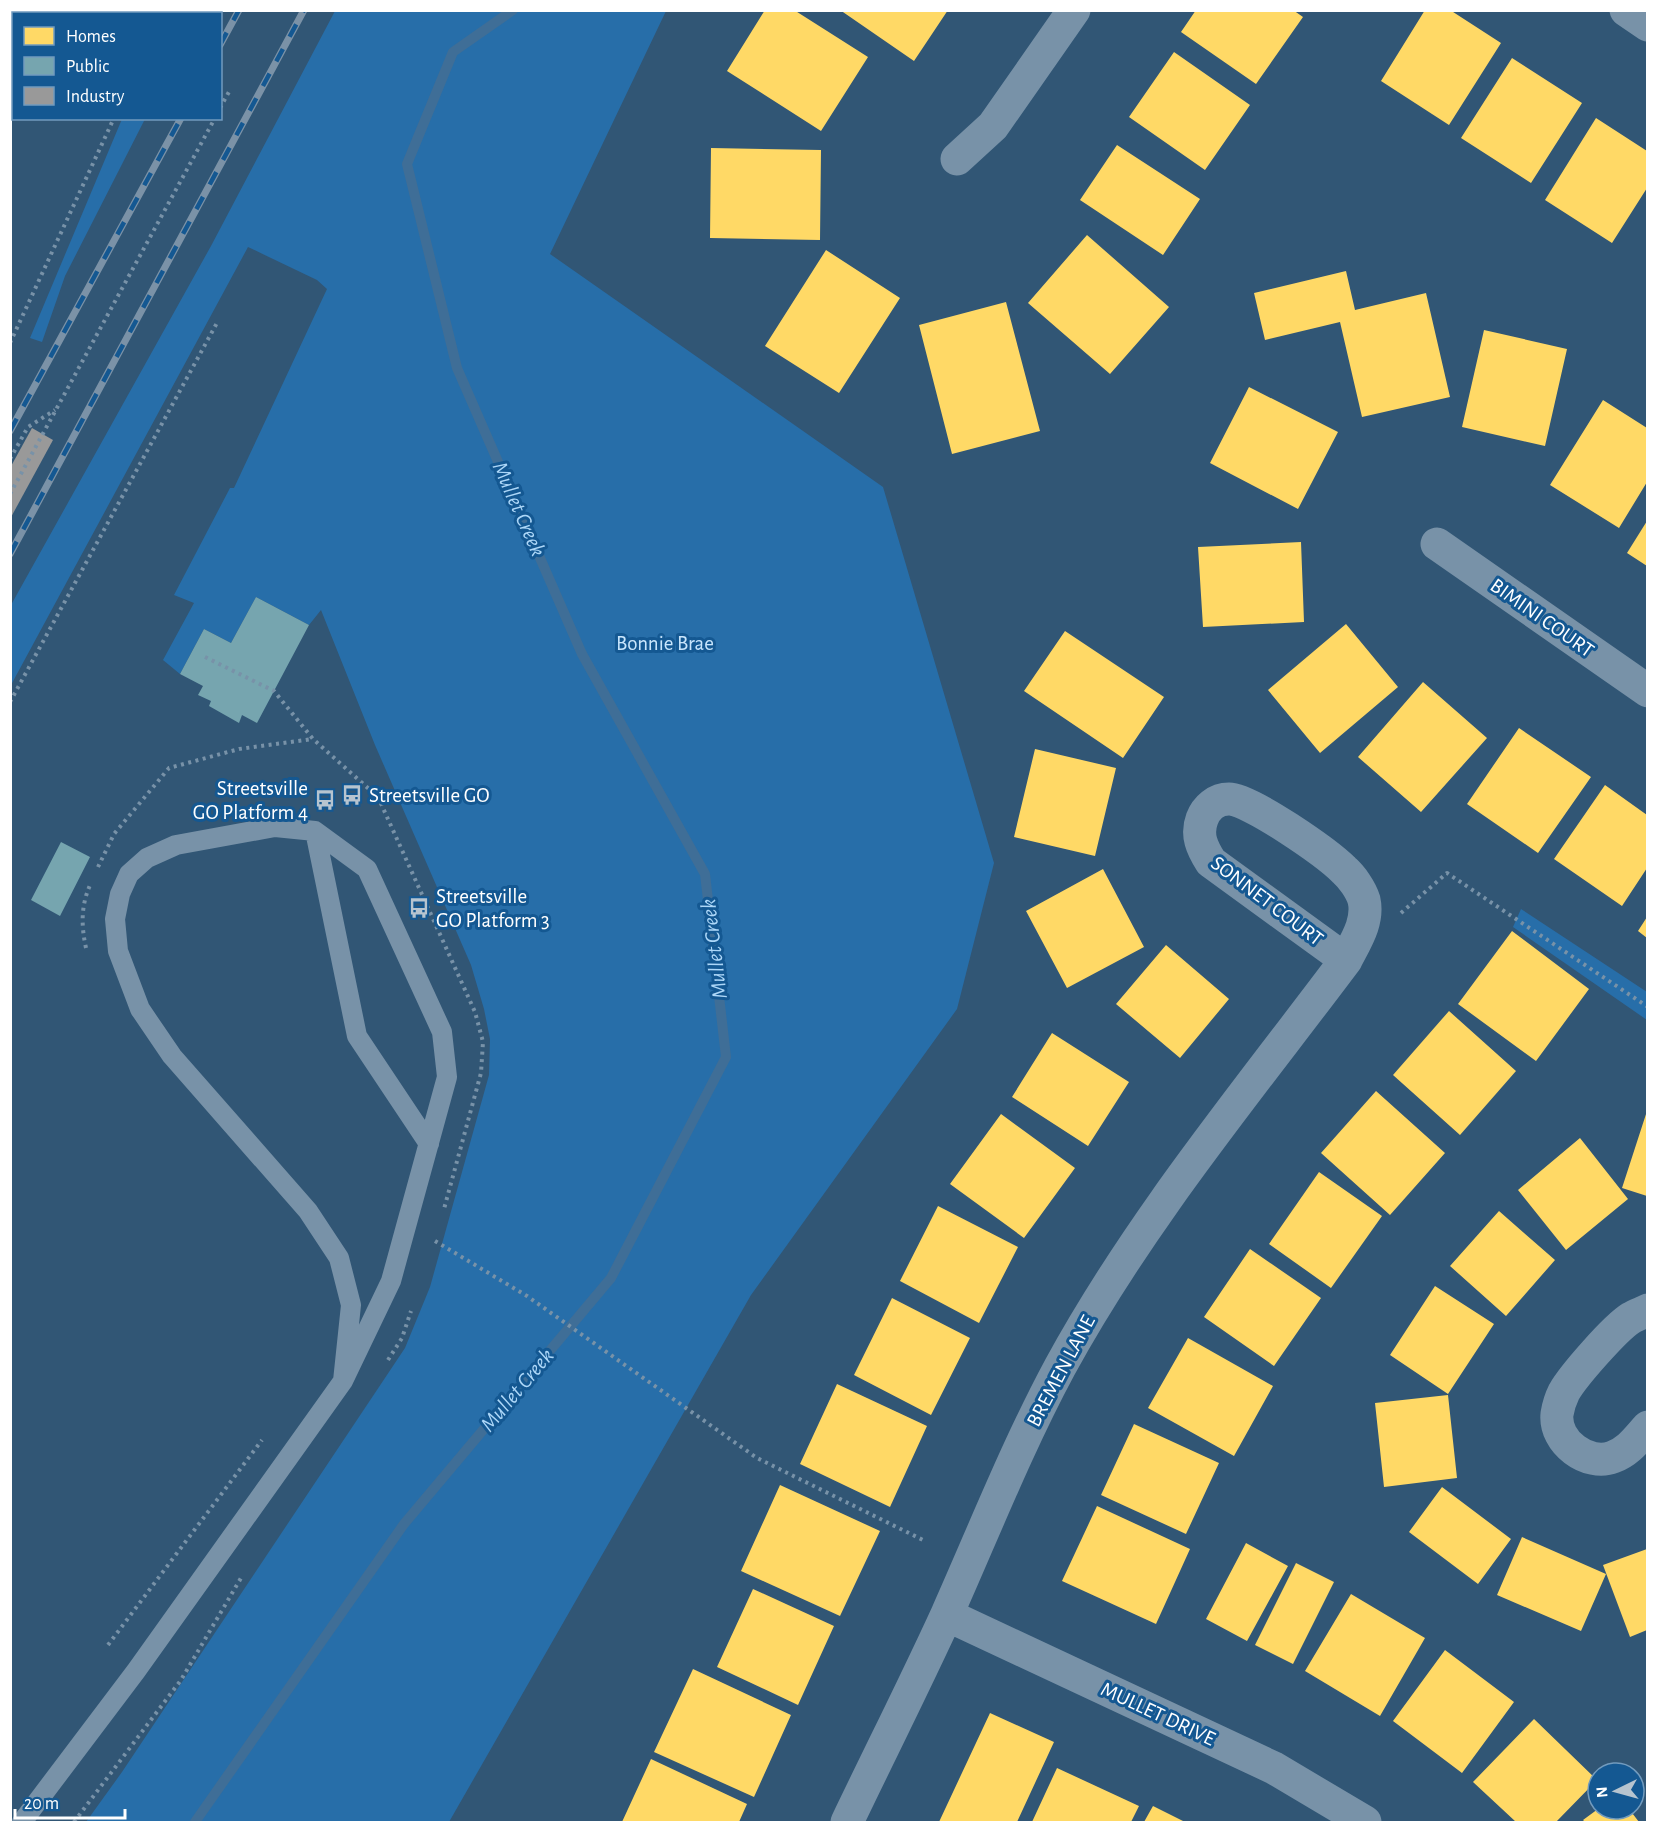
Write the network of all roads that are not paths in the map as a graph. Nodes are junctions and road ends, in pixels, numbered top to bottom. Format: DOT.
graph roads {
  1 [pos="1074,10"];
  2 [pos="1626,10"];
  3 [pos="1647,26"];
  4 [pos="957,159"];
  5 [pos="1437,544"];
  6 [pos="1647,691"];
  7 [pos="315,831"];
  8 [pos="1346,960"];
  9 [pos="429,1144"];
  10 [pos="1647,1310"];
  11 [pos="343,1381"];
  12 [pos="1647,1427"];
  13 [pos="946,1615"];
  14 [pos="22,1822"];
  15 [pos="847,1822"];
  16 [pos="1365,1822"];
  1 -- 4 [label="street"];
  2 -- 3 [label="street"];
  5 -- 6 [label="street, BIMINI COURT"];
  7 -- 9 [label="lane"];
  7 -- 9 [label="lane"];
  7 -- 11 [label="lane"];
  8 -- 8 [label="street, SONNET COURT"];
  8 -- 13 [label="street, BREMEN LANE"];
  9 -- 11 [label="lane"];
  10 -- 12 [label="street"];
  11 -- 14 [label="lane"];
  13 -- 15 [label="street, BREMEN LANE"];
  13 -- 16 [label="street, MULLET DRIVE"];
}
